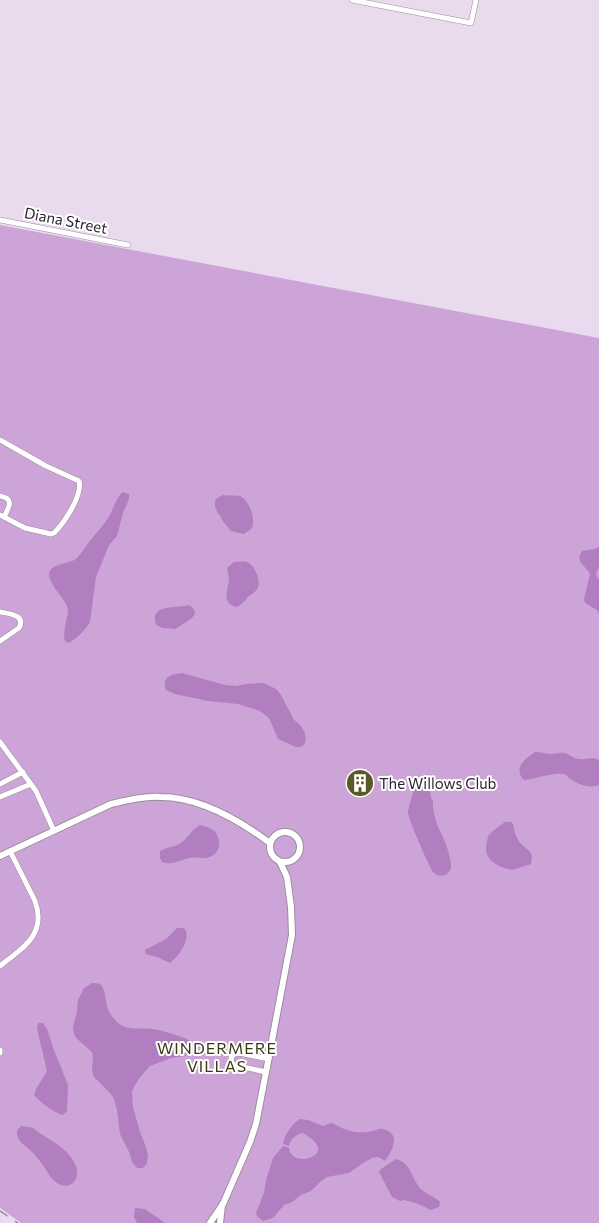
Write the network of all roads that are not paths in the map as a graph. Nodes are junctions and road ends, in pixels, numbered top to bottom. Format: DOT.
graph roads {
  1 [pos="352,0"];
  2 [pos="476,0"];
  3 [pos="0,220"];
  4 [pos="128,245"];
  5 [pos="0,440"];
  6 [pos="0,496"];
  7 [pos="1,515"];
  8 [pos="0,612"];
  9 [pos="0,641"];
  10 [pos="0,742"];
  11 [pos="23,772"];
  12 [pos="0,784"];
  13 [pos="31,784"];
  14 [pos="0,797"];
  15 [pos="252,830"];
  16 [pos="54,831"];
  17 [pos="275,835"];
  18 [pos="270,843"];
  19 [pos="10,851"];
  20 [pos="0,856"];
  21 [pos="280,862"];
  22 [pos="290,862"];
  23 [pos="288,877"];
  24 [pos="0,966"];
  25 [pos="269,1059"];
  26 [pos="266,1072"];
  27 [pos="223,1204"];
  28 [pos="210,1223"];
  29 [pos="220,1223"];
  1 -- 2 [label="street"];
  3 -- 4 [label="street, Diana Street"];
  5 -- 7 [label="street"];
  6 -- 7 [label="street"];
  8 -- 9 [label="street"];
  10 -- 11 [label="street"];
  11 -- 12 [label="street"];
  11 -- 13 [label="street"];
  13 -- 14 [label="street"];
  13 -- 16 [label="street"];
  15 -- 16 [label="street"];
  15 -- 17 [label="street"];
  15 -- 18 [label="street"];
  16 -- 19 [label="street"];
  17 -- 18 [label="street"];
  17 -- 22 [label="street"];
  18 -- 21 [label="street"];
  19 -- 20 [label="street"];
  19 -- 24 [label="street"];
  21 -- 22 [label="street"];
  21 -- 23 [label="street"];
  22 -- 23 [label="street"];
  23 -- 25 [label="street"];
  25 -- 26 [label="street"];
  25 -- 26 [label="street"];
  26 -- 27 [label="street"];
  27 -- 28 [label="street"];
  27 -- 29 [label="street"];
}
